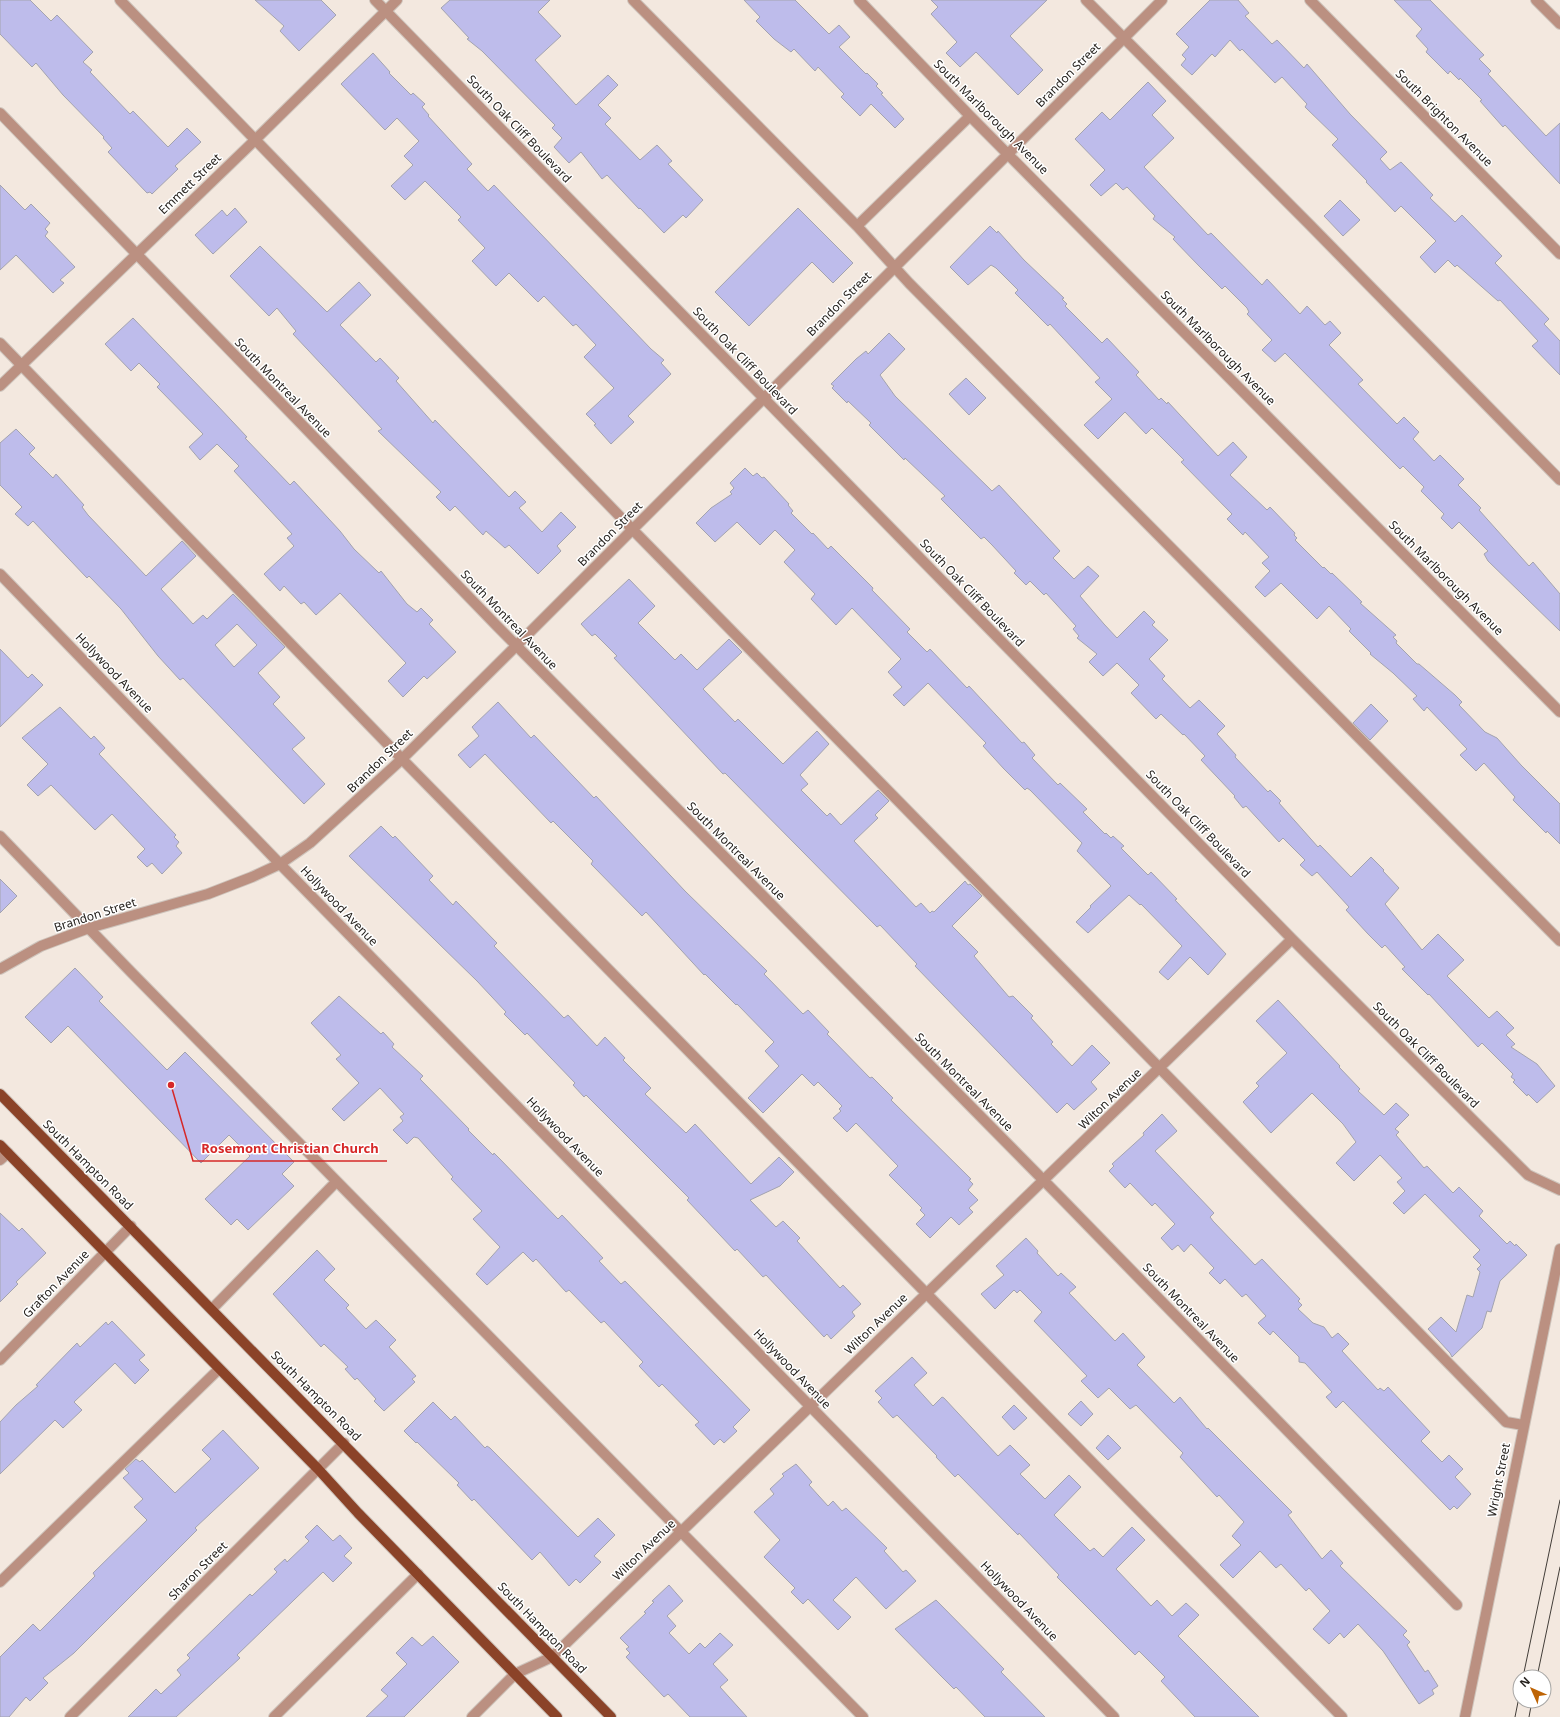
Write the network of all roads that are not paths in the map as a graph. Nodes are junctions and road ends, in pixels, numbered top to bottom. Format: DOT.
graph roads {
  1 [pos="120,0"];
  2 [pos="375,0"];
  3 [pos="397,0"];
  4 [pos="633,0"];
  5 [pos="859,0"];
  6 [pos="1086,0"];
  7 [pos="1162,0"];
  8 [pos="1310,0"];
  9 [pos="1536,0"];
  10 [pos="386,11"];
  11 [pos="1560,24"];
  12 [pos="1123,39"];
  13 [pos="0,113"];
  14 [pos="970,116"];
  15 [pos="254,141"];
  16 [pos="1009,154"];
  17 [pos="857,226"];
  18 [pos="1560,254"];
  19 [pos="135,255"];
  20 [pos="894,268"];
  21 [pos="0,343"];
  22 [pos="22,365"];
  23 [pos="0,386"];
  24 [pos="764,398"];
  25 [pos="1560,480"];
  26 [pos="633,530"];
  27 [pos="0,574"];
  28 [pos="516,646"];
  29 [pos="1560,712"];
  30 [pos="402,759"];
  31 [pos="0,836"];
  32 [pos="280,864"];
  33 [pos="89,928"];
  34 [pos="1292,939"];
  35 [pos="1560,941"];
  36 [pos="0,969"];
  37 [pos="1160,1069"];
  38 [pos="0,1094"];
  39 [pos="0,1145"];
  40 [pos="8,1153"];
  41 [pos="0,1160"];
  42 [pos="1043,1181"];
  43 [pos="336,1182"];
  44 [pos="1560,1190"];
  45 [pos="131,1226"];
  46 [pos="1560,1249"];
  47 [pos="105,1253"];
  48 [pos="926,1294"];
  49 [pos="212,1309"];
  50 [pos="0,1360"];
  51 [pos="219,1369"];
  52 [pos="811,1407"];
  53 [pos="1523,1425"];
  54 [pos="344,1442"];
  55 [pos="318,1470"];
  56 [pos="681,1532"];
  57 [pos="418,1574"];
  58 [pos="0,1582"];
  59 [pos="1457,1605"];
  60 [pos="552,1657"];
  61 [pos="515,1674"];
  62 [pos="70,1717"];
  63 [pos="274,1717"];
  64 [pos="472,1717"];
  65 [pos="557,1717"];
  66 [pos="611,1717"];
  67 [pos="863,1717"];
  68 [pos="1114,1717"];
  69 [pos="1342,1717"];
  70 [pos="1465,1717"];
  1 -- 15 [label="street"];
  2 -- 10 [label="street, South Oak Cliff Boulevard"];
  3 -- 10 [label="street, Emmett Street"];
  4 -- 17 [label="street"];
  5 -- 14 [label="street, South Marlborough Avenue"];
  6 -- 12 [label="street"];
  7 -- 12 [label="street, Brandon Street"];
  8 -- 18 [label="street, South Brighton Avenue"];
  9 -- 11 [label="street"];
  10 -- 15 [label="street, Emmett Street"];
  10 -- 24 [label="street, South Oak Cliff Boulevard"];
  12 -- 16 [label="street, Brandon Street"];
  12 -- 25 [label="street"];
  13 -- 19 [label="street, South Montreal Avenue"];
  14 -- 16 [label="street, South Marlborough Avenue"];
  14 -- 17 [label="street"];
  15 -- 19 [label="street, Emmett Street"];
  15 -- 26 [label="street"];
  16 -- 20 [label="street, Brandon Street"];
  16 -- 29 [label="street, South Marlborough Avenue"];
  17 -- 20 [label="street"];
  19 -- 22 [label="street, Emmett Street"];
  19 -- 28 [label="street, South Montreal Avenue"];
  20 -- 24 [label="street, Brandon Street"];
  20 -- 35 [label="street"];
  21 -- 22 [label="street"];
  22 -- 23 [label="street, Emmett Street"];
  22 -- 30 [label="street"];
  24 -- 26 [label="street, Brandon Street"];
  24 -- 34 [label="street, South Oak Cliff Boulevard"];
  26 -- 28 [label="street, Brandon Street"];
  26 -- 37 [label="street"];
  27 -- 32 [label="street, Hollywood Avenue"];
  28 -- 30 [label="street, Brandon Street"];
  28 -- 42 [label="street, South Montreal Avenue"];
  30 -- 32 [label="street, Brandon Street"];
  30 -- 48 [label="street"];
  31 -- 33 [label="street"];
  32 -- 33 [label="street, Brandon Street"];
  32 -- 52 [label="street, Hollywood Avenue"];
  33 -- 36 [label="street, Brandon Street"];
  33 -- 43 [label="street"];
  34 -- 37 [label="street, Wilton Avenue"];
  34 -- 44 [label="street, South Oak Cliff Boulevard"];
  37 -- 42 [label="street, Wilton Avenue"];
  37 -- 53 [label="street"];
  38 -- 45 [label="main road, South Hampton Road"];
  39 -- 40 [label="main road"];
  40 -- 41 [label="street"];
  40 -- 47 [label="main road"];
  42 -- 48 [label="street, Wilton Avenue"];
  42 -- 59 [label="street, South Montreal Avenue"];
  43 -- 49 [label="street"];
  43 -- 56 [label="street"];
  45 -- 47 [label="street, Grafton Avenue"];
  45 -- 49 [label="main road, South Hampton Road"];
  46 -- 53 [label="street, Wright Street"];
  47 -- 50 [label="street, Grafton Avenue"];
  47 -- 51 [label="main road"];
  48 -- 52 [label="street, Wilton Avenue"];
  48 -- 69 [label="street"];
  49 -- 54 [label="main road, South Hampton Road"];
  51 -- 55 [label="main road"];
  51 -- 58 [label="street"];
  52 -- 56 [label="street, Wilton Avenue"];
  52 -- 68 [label="street, Hollywood Avenue"];
  53 -- 70 [label="street, Wright Street"];
  54 -- 55 [label="street, Sharon Street"];
  54 -- 60 [label="main road, South Hampton Road"];
  55 -- 57 [label="main road"];
  55 -- 62 [label="street, Sharon Street"];
  56 -- 60 [label="street, Wilton Avenue"];
  56 -- 67 [label="street"];
  57 -- 61 [label="main road"];
  57 -- 63 [label="street"];
  60 -- 61 [label="street, Wilton Avenue"];
  60 -- 66 [label="main road, South Hampton Road"];
  61 -- 64 [label="street, Wilton Avenue"];
  61 -- 65 [label="main road"];
}
